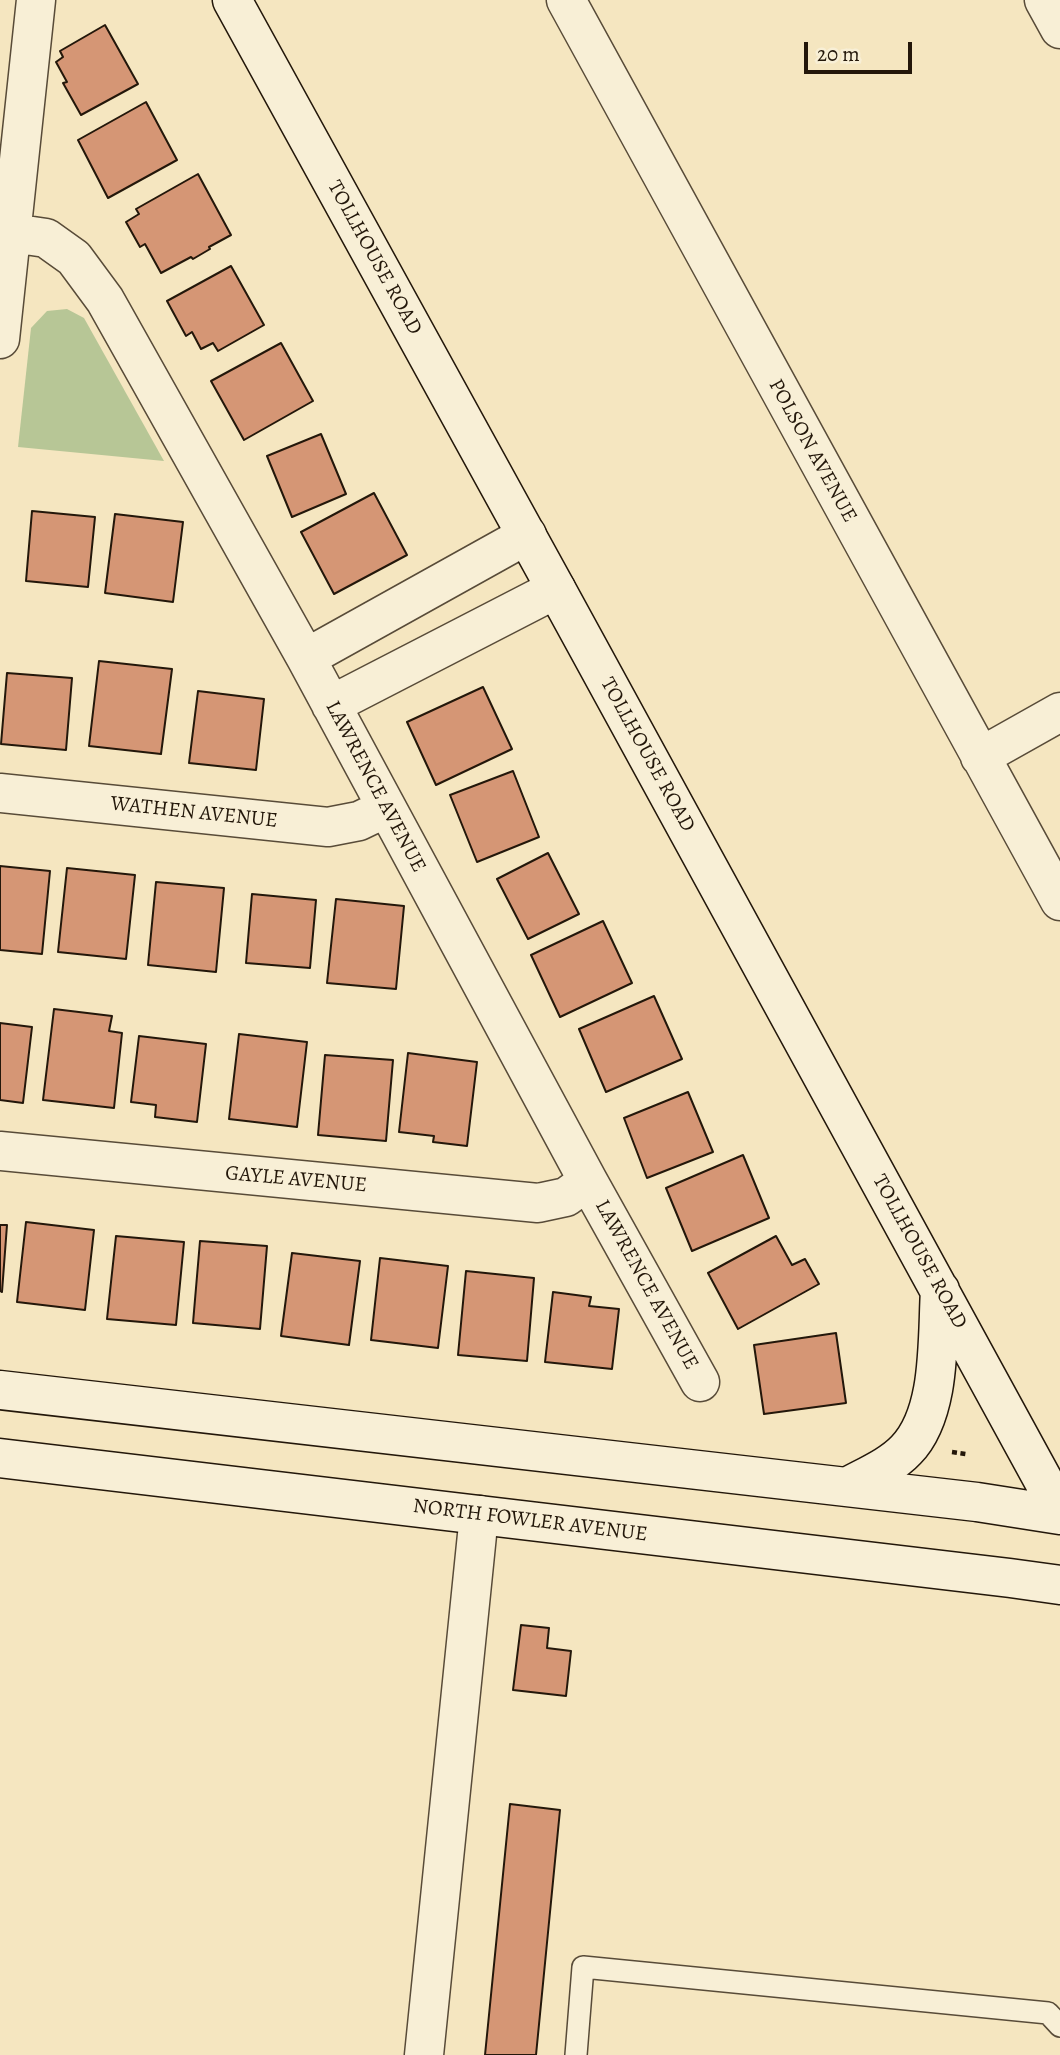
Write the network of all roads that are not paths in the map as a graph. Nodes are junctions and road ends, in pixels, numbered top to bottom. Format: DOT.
graph roads {
  1 [pos="36,0"];
  2 [pos="232,0"];
  3 [pos="566,0"];
  4 [pos="1044,0"];
  5 [pos="1060,29"];
  6 [pos="12,233"];
  7 [pos="0,339"];
  8 [pos="527,535"];
  9 [pos="556,589"];
  10 [pos="306,658"];
  11 [pos="331,705"];
  12 [pos="1060,712"];
  13 [pos="980,757"];
  14 [pos="0,793"];
  15 [pos="386,808"];
  16 [pos="1060,901"];
  17 [pos="0,1151"];
  18 [pos="588,1181"];
  19 [pos="940,1290"];
  20 [pos="700,1382"];
  21 [pos="0,1390"];
  22 [pos="0,1458"];
  23 [pos="847,1487"];
  24 [pos="1060,1513"];
  25 [pos="479,1515"];
  26 [pos="1060,1585"];
  27 [pos="1060,2026"];
  28 [pos="424,2055"];
  29 [pos="576,2055"];
  1 -- 6 [label="street"];
  2 -- 8 [label="street, TOLLHOUSE ROAD"];
  3 -- 13 [label="street, POLSON AVENUE"];
  4 -- 5 [label="street"];
  6 -- 7 [label="street"];
  6 -- 10 [label="street, LAWRENCE AVENUE"];
  8 -- 9 [label="street, TOLLHOUSE ROAD"];
  8 -- 10 [label="street"];
  9 -- 11 [label="street"];
  9 -- 19 [label="street, TOLLHOUSE ROAD"];
  10 -- 11 [label="street, LAWRENCE AVENUE"];
  11 -- 15 [label="street, LAWRENCE AVENUE"];
  12 -- 13 [label="street"];
  13 -- 16 [label="street, POLSON AVENUE"];
  14 -- 15 [label="street, WATHEN AVENUE"];
  15 -- 18 [label="street, LAWRENCE AVENUE"];
  17 -- 18 [label="street, GAYLE AVENUE"];
  18 -- 20 [label="street, LAWRENCE AVENUE"];
  19 -- 23 [label="street"];
  19 -- 24 [label="street, TOLLHOUSE ROAD"];
  21 -- 23 [label="street"];
  22 -- 25 [label="street, NORTH FOWLER AVENUE"];
  23 -- 24 [label="street"];
  25 -- 26 [label="street, NORTH FOWLER AVENUE"];
  25 -- 28 [label="street"];
  27 -- 29 [label="lane"];
}
